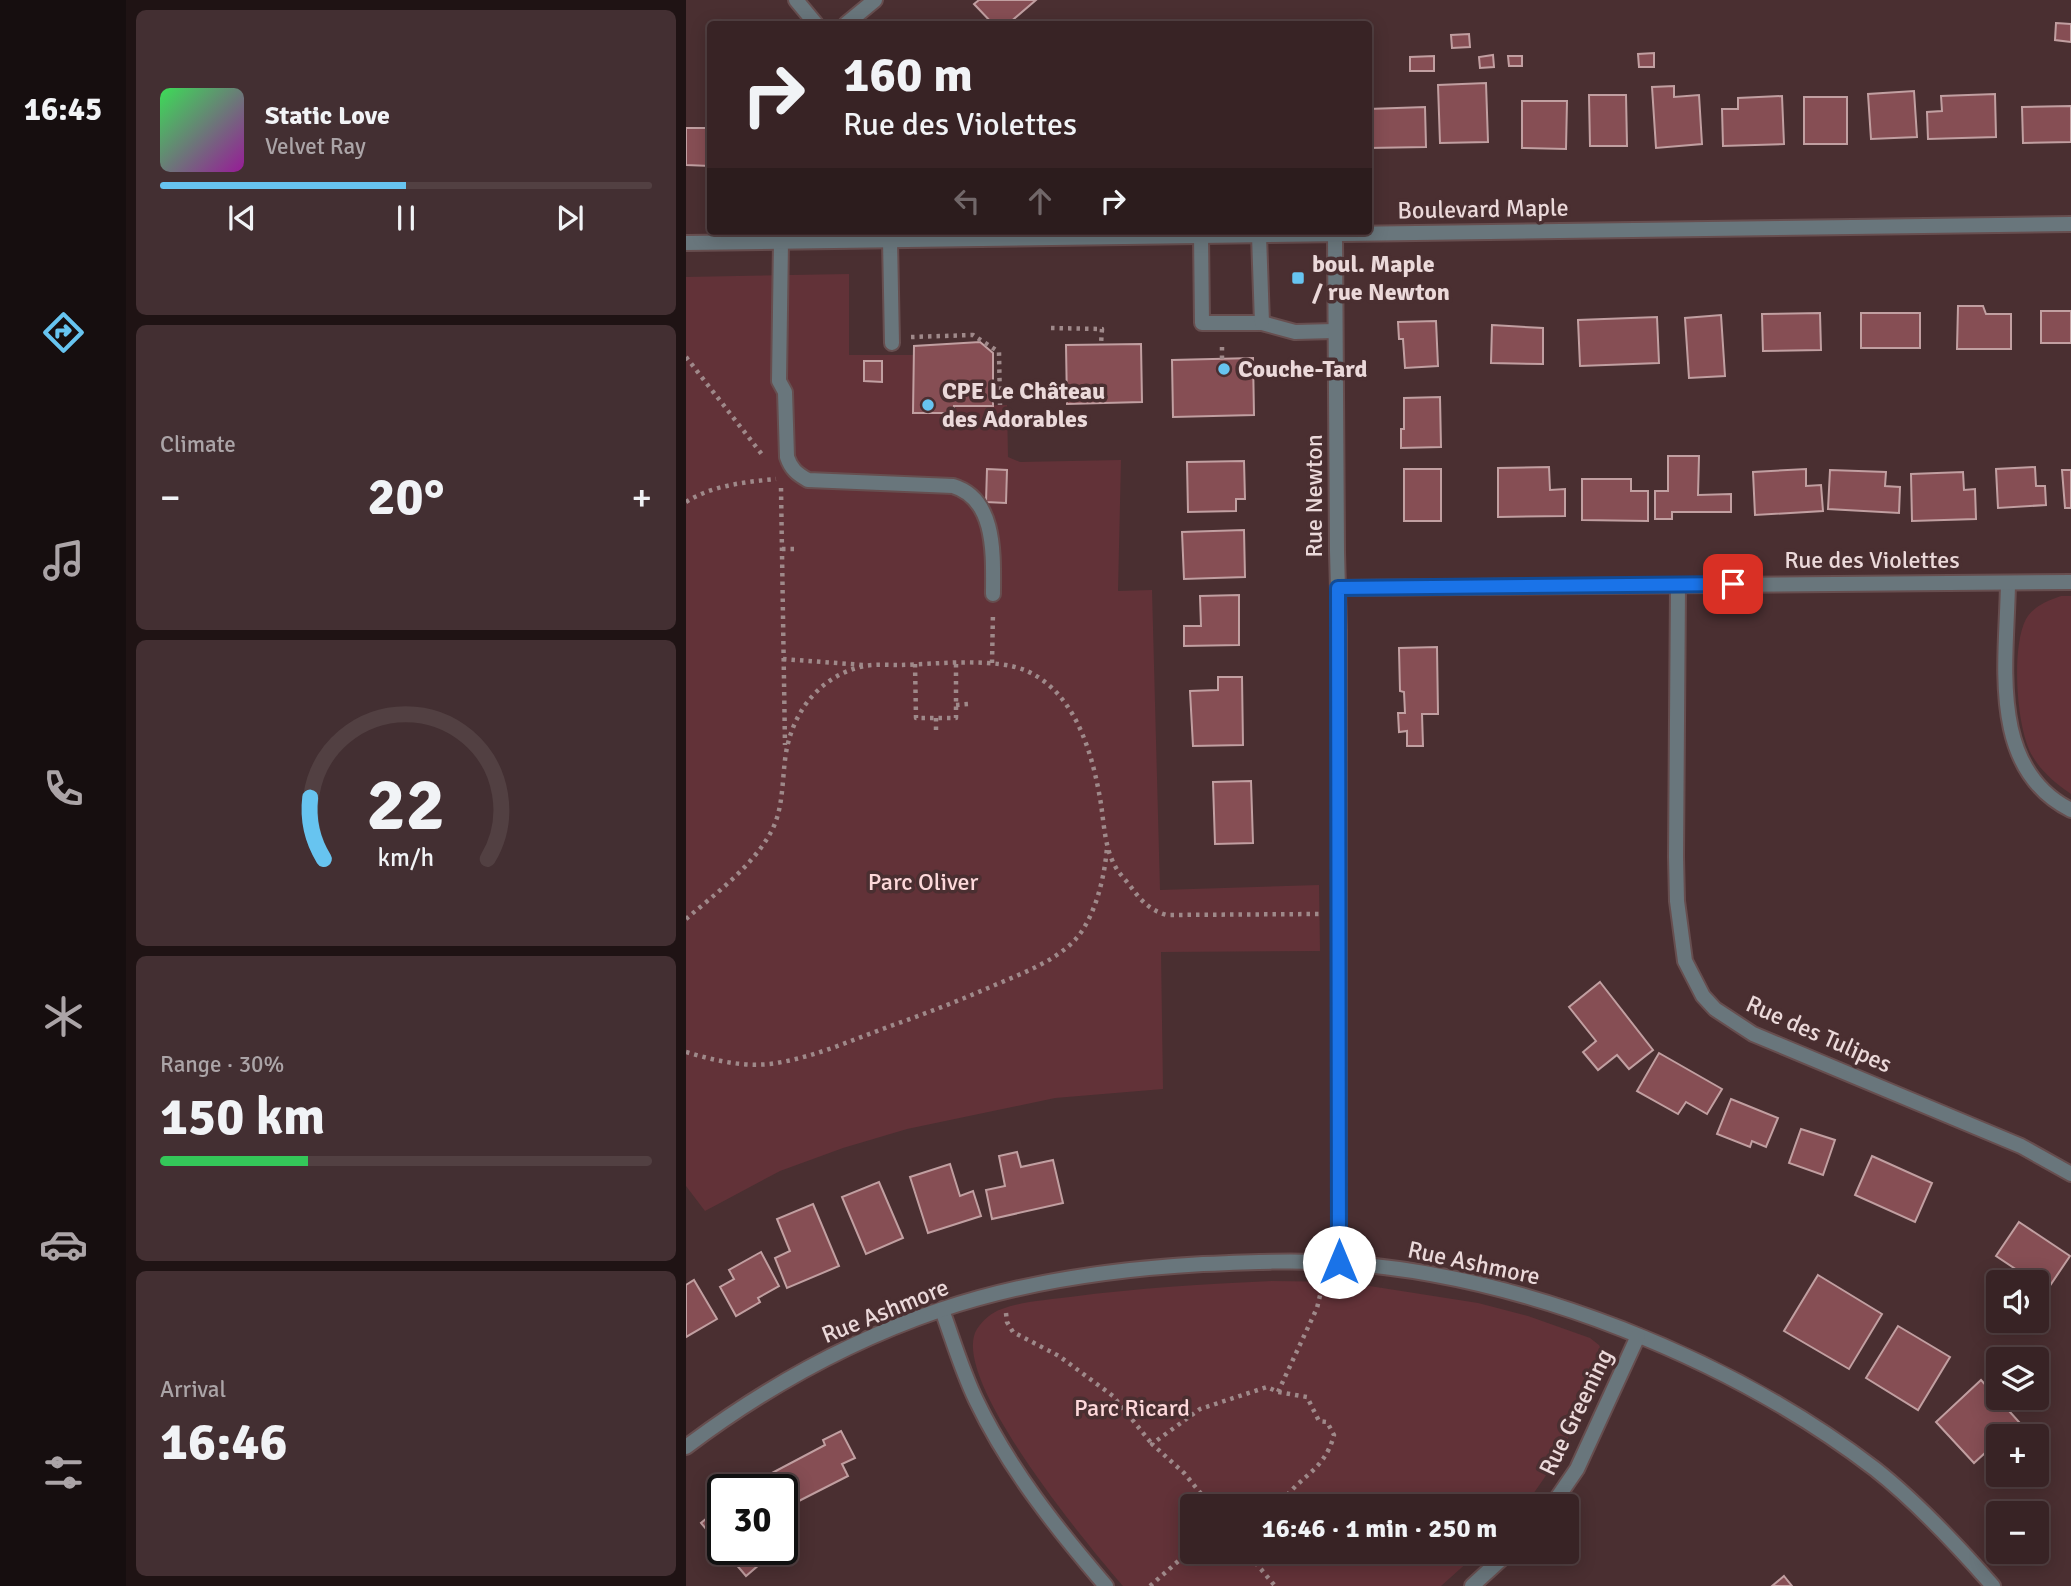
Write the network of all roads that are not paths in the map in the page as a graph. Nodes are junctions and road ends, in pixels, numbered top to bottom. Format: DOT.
graph roads {
  1 [pos="796,0"];
  2 [pos="875,0"];
  3 [pos="814,21"];
  4 [pos="850,21"];
  5 [pos="2071,224"];
  6 [pos="1372,233"];
  7 [pos="1033,235"];
  8 [pos="1181,235"];
  9 [pos="1259,235"];
  10 [pos="1335,235"];
  11 [pos="802,236"];
  12 [pos="1201,236"];
  13 [pos="890,240"];
  14 [pos="781,241"];
  15 [pos="686,243"];
  16 [pos="1262,323"];
  17 [pos="1335,331"];
  18 [pos="892,343"];
  19 [pos="2071,582"];
  20 [pos="2008,583"];
  21 [pos="1678,584"];
  22 [pos="1338,588"];
  23 [pos="993,594"];
  24 [pos="2071,810"];
  25 [pos="2071,1174"];
  26 [pos="1339,1262"];
  27 [pos="942,1310"];
  28 [pos="1638,1336"];
  29 [pos="686,1447"];
  30 [pos="1560,1494"];
  31 [pos="1496,1564"];
  32 [pos="1986,1584"];
  33 [pos="1106,1586"];
  34 [pos="1472,1586"];
  1 -- 3 [label="street"];
  2 -- 4 [label="street"];
  5 -- 6 [label="street, Boulevard Maple"];
  7 -- 13 [label="street, Boulevard Maple"];
  8 -- 12 [label="street, Boulevard Maple"];
  9 -- 12 [label="street, Boulevard Maple"];
  9 -- 16 [label="street"];
  10 -- 17 [label="street, Rue Newton"];
  11 -- 13 [label="street, Boulevard Maple"];
  11 -- 14 [label="street, Boulevard Maple"];
  12 -- 16 [label="street"];
  13 -- 18 [label="street"];
  14 -- 15 [label="street, Boulevard Maple"];
  14 -- 23 [label="street"];
  16 -- 17 [label="street"];
  17 -- 22 [label="street, Rue Newton"];
  19 -- 20 [label="street, Rue des Violettes"];
  20 -- 21 [label="street, Rue des Violettes"];
  20 -- 24 [label="street"];
  21 -- 22 [label="street, Rue des Violettes"];
  21 -- 25 [label="street, Rue des Tulipes"];
  22 -- 26 [label="street, Rue Newton"];
  26 -- 27 [label="street, Rue Ashmore"];
  26 -- 28 [label="street, Rue Ashmore"];
  27 -- 29 [label="street, Rue Ashmore"];
  27 -- 33 [label="street"];
  28 -- 30 [label="street, Rue Greening"];
  28 -- 32 [label="street, Rue Ashmore"];
  31 -- 34 [label="street"];
}
